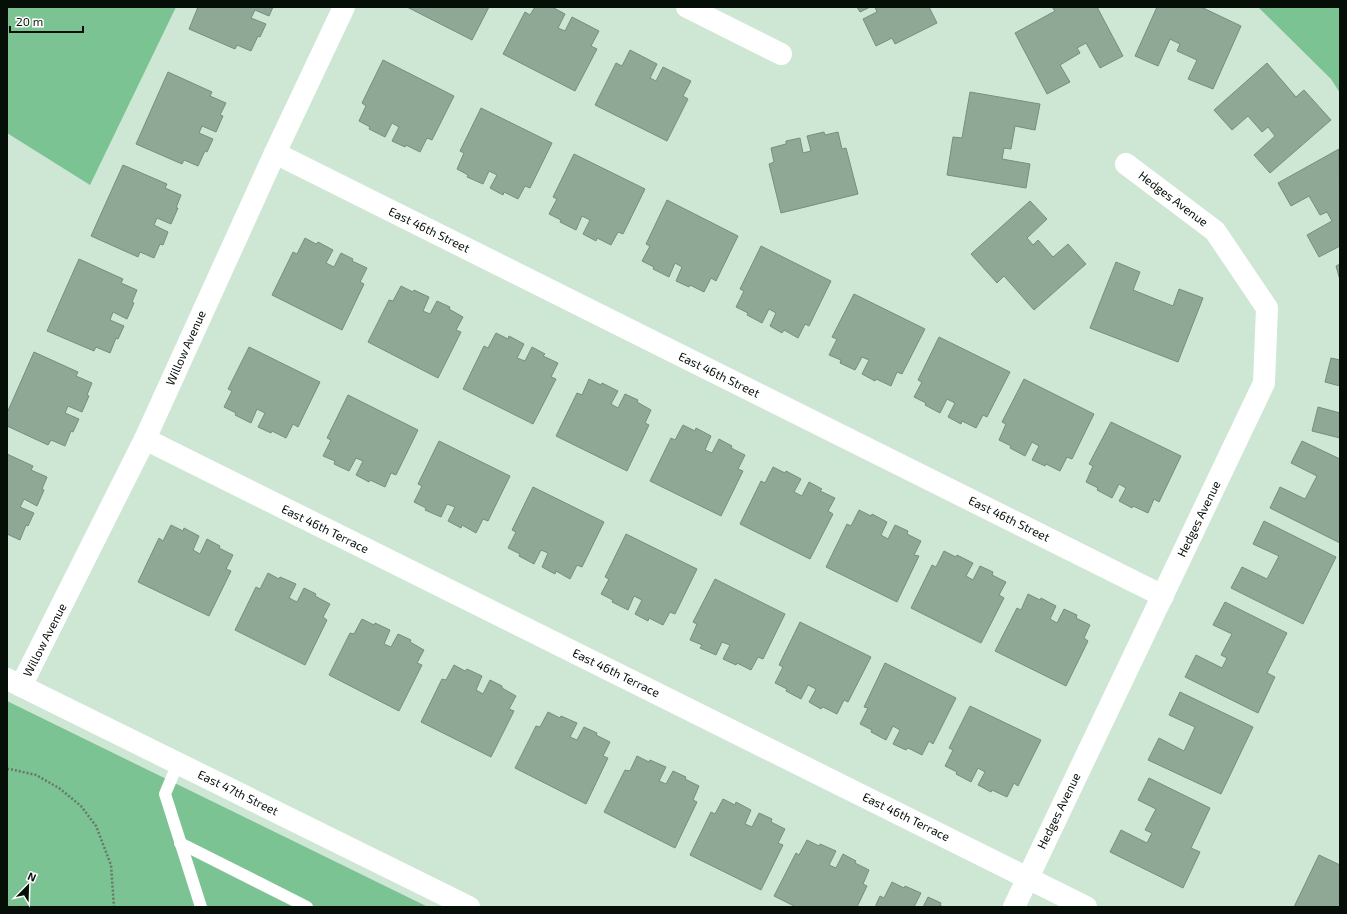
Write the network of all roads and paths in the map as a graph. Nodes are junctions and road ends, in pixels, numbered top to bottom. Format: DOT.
graph roads {
  1 [pos="344,7"];
  2 [pos="687,7"];
  3 [pos="781,54"];
  4 [pos="275,153"];
  5 [pos="1126,164"];
  6 [pos="145,439"];
  7 [pos="1163,596"];
  8 [pos="14,683"];
  9 [pos="178,763"];
  10 [pos="7,769"];
  11 [pos="180,843"];
  12 [pos="1028,878"];
  13 [pos="114,907"];
  14 [pos="201,907"];
  15 [pos="307,907"];
  16 [pos="469,907"];
  17 [pos="1014,907"];
  18 [pos="1086,907"];
  1 -- 4 [label="street, Willow Avenue"];
  2 -- 3 [label="street"];
  4 -- 6 [label="street, Willow Avenue"];
  4 -- 7 [label="street, East 46th Street"];
  5 -- 7 [label="street, Hedges Avenue"];
  6 -- 8 [label="street, Willow Avenue"];
  6 -- 12 [label="street, East 46th Terrace"];
  7 -- 12 [label="street, Hedges Avenue"];
  8 -- 9 [label="street, East 47th Street"];
  9 -- 11 [label="lane"];
  9 -- 16 [label="street, East 47th Street"];
  10 -- 13 [label="path"];
  11 -- 14 [label="lane"];
  11 -- 15 [label="lane"];
  12 -- 17 [label="street, Hedges Avenue"];
  12 -- 18 [label="street, East 46th Terrace"];
}
